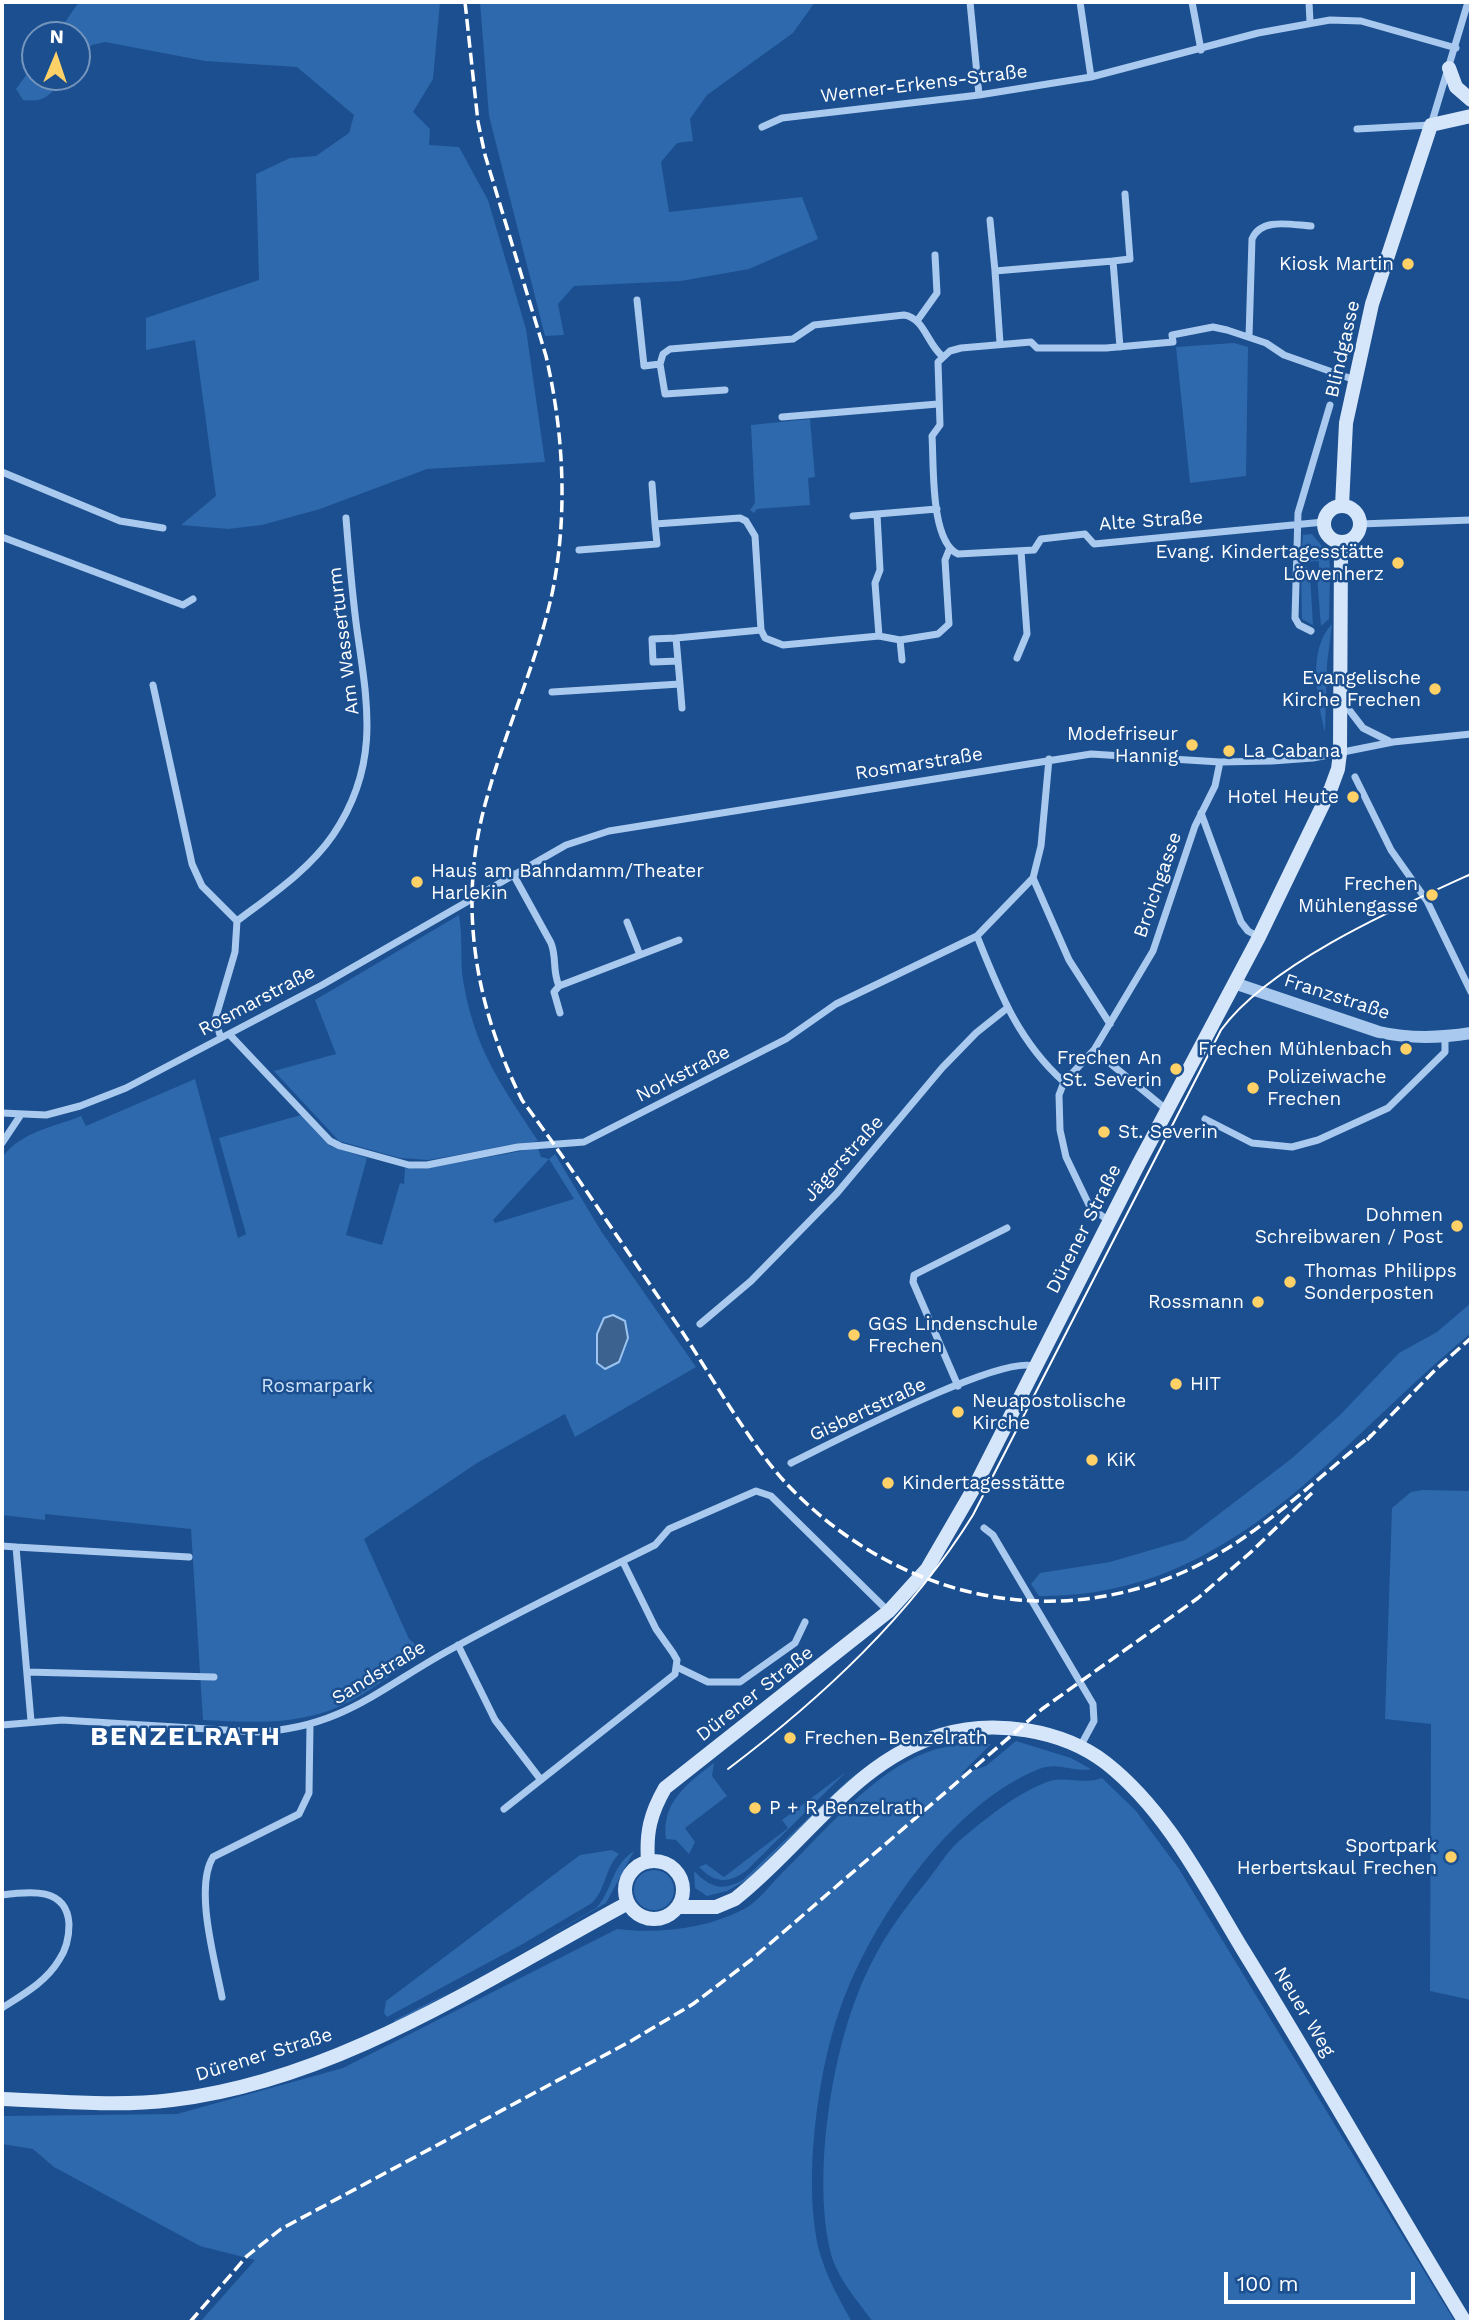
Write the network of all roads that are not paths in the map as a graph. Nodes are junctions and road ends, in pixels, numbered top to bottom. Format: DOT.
graph roads {
  1 [pos="970,2"];
  2 [pos="1080,2"];
  3 [pos="1192,2"];
  4 [pos="1309,2"];
  5 [pos="1468,2"];
  6 [pos="1310,22"];
  7 [pos="1456,48"];
  8 [pos="1201,50"];
  9 [pos="1449,68"];
  10 [pos="1091,77"];
  11 [pos="979,95"];
  12 [pos="1471,100"];
  13 [pos="1471,116"];
  14 [pos="1431,125"];
  15 [pos="762,127"];
  16 [pos="1357,129"];
  17 [pos="1125,194"];
  18 [pos="990,220"];
  19 [pos="1311,226"];
  20 [pos="935,255"];
  21 [pos="1113,261"];
  22 [pos="995,271"];
  23 [pos="637,300"];
  24 [pos="917,321"];
  25 [pos="1249,337"];
  26 [pos="1000,343"];
  27 [pos="1120,347"];
  28 [pos="942,356"];
  29 [pos="660,364"];
  30 [pos="1355,380"];
  31 [pos="725,390"];
  32 [pos="938,404"];
  33 [pos="1330,405"];
  34 [pos="782,416"];
  35 [pos="2,472"];
  36 [pos="652,484"];
  37 [pos="1342,506"];
  38 [pos="937,509"];
  39 [pos="877,514"];
  40 [pos="853,516"];
  41 [pos="346,518"];
  42 [pos="1471,520"];
  43 [pos="1324,522"];
  44 [pos="1298,523"];
  45 [pos="655,524"];
  46 [pos="1360,524"];
  47 [pos="163,528"];
  48 [pos="2,537"];
  49 [pos="1341,542"];
  50 [pos="579,550"];
  51 [pos="949,550"];
  52 [pos="1021,551"];
  53 [pos="193,599"];
  54 [pos="761,630"];
  55 [pos="1311,631"];
  56 [pos="879,636"];
  57 [pos="676,638"];
  58 [pos="900,639"];
  59 [pos="1017,658"];
  60 [pos="902,660"];
  61 [pos="678,661"];
  62 [pos="680,684"];
  63 [pos="153,685"];
  64 [pos="552,692"];
  65 [pos="1340,698"];
  66 [pos="682,708"];
  67 [pos="1471,734"];
  68 [pos="1393,742"];
  69 [pos="1340,753"];
  70 [pos="1049,759"];
  71 [pos="1220,762"];
  72 [pos="1355,777"];
  73 [pos="1200,813"];
  74 [pos="513,874"];
  75 [pos="1033,878"];
  76 [pos="237,920"];
  77 [pos="627,922"];
  78 [pos="977,936"];
  79 [pos="1259,937"];
  80 [pos="679,940"];
  81 [pos="640,955"];
  82 [pos="1234,983"];
  83 [pos="559,986"];
  84 [pos="1471,992"];
  85 [pos="1006,1009"];
  86 [pos="560,1013"];
  87 [pos="1111,1024"];
  88 [pos="1471,1033"];
  89 [pos="229,1034"];
  90 [pos="221,1038"];
  91 [pos="1445,1038"];
  92 [pos="1094,1050"];
  93 [pos="1064,1082"];
  94 [pos="1167,1110"];
  95 [pos="2,1114"];
  96 [pos="20,1116"];
  97 [pos="1205,1119"];
  98 [pos="2,1143"];
  99 [pos="1109,1221"];
  100 [pos="1007,1228"];
  101 [pos="700,1324"];
  102 [pos="1036,1368"];
  103 [pos="958,1386"];
  104 [pos="791,1463"];
  105 [pos="984,1528"];
  106 [pos="2,1546"];
  107 [pos="16,1547"];
  108 [pos="189,1557"];
  109 [pos="623,1562"];
  110 [pos="889,1612"];
  111 [pos="805,1622"];
  112 [pos="458,1645"];
  113 [pos="677,1667"];
  114 [pos="27,1672"];
  115 [pos="214,1677"];
  116 [pos="31,1721"];
  117 [pos="2,1724"];
  118 [pos="310,1726"];
  119 [pos="1080,1748"];
  120 [pos="541,1780"];
  121 [pos="504,1809"];
  122 [pos="648,1861"];
  123 [pos="2,1895"];
  124 [pos="628,1903"];
  125 [pos="678,1907"];
  126 [pos="222,1997"];
  127 [pos="2,2008"];
  128 [pos="2,2099"];
  129 [pos="1465,2322"];
  1 -- 11 [label="street"];
  2 -- 10 [label="street"];
  3 -- 8 [label="street"];
  4 -- 6 [label="street"];
  5 -- 7 [label="street"];
  6 -- 7 [label="street, Werner-Erkens-Straße"];
  6 -- 8 [label="street, Werner-Erkens-Straße"];
  7 -- 9 [label="street"];
  8 -- 10 [label="street, Werner-Erkens-Straße"];
  9 -- 12 [label="main road"];
  9 -- 14 [label="street"];
  10 -- 11 [label="street, Werner-Erkens-Straße"];
  11 -- 15 [label="street, Werner-Erkens-Straße"];
  13 -- 14 [label="main road"];
  14 -- 16 [label="street"];
  14 -- 30 [label="main road, Blindgasse"];
  17 -- 21 [label="street"];
  18 -- 22 [label="street"];
  19 -- 25 [label="street"];
  20 -- 24 [label="street"];
  21 -- 22 [label="street"];
  21 -- 27 [label="street"];
  22 -- 26 [label="street"];
  23 -- 29 [label="street"];
  24 -- 28 [label="street"];
  24 -- 29 [label="street"];
  25 -- 27 [label="street"];
  25 -- 30 [label="street"];
  26 -- 27 [label="street"];
  26 -- 28 [label="street"];
  28 -- 32 [label="street"];
  29 -- 31 [label="street"];
  30 -- 37 [label="main road, Blindgasse"];
  32 -- 34 [label="street"];
  32 -- 38 [label="street"];
  33 -- 44 [label="street, Blindgasse"];
  35 -- 47 [label="street"];
  36 -- 45 [label="street"];
  37 -- 43 [label="main road"];
  37 -- 46 [label="main road"];
  38 -- 39 [label="street"];
  38 -- 51 [label="street"];
  39 -- 40 [label="street"];
  39 -- 56 [label="street"];
  41 -- 76 [label="street, Am Wasserturm"];
  42 -- 46 [label="street"];
  43 -- 44 [label="street, Alte Straße"];
  43 -- 49 [label="main road"];
  44 -- 52 [label="street, Alte Straße"];
  44 -- 55 [label="street, Blindgasse"];
  45 -- 50 [label="street"];
  45 -- 54 [label="street"];
  46 -- 49 [label="main road"];
  48 -- 53 [label="street"];
  49 -- 65 [label="main road"];
  51 -- 52 [label="street, Alte Straße"];
  51 -- 58 [label="street"];
  52 -- 59 [label="street"];
  54 -- 56 [label="street"];
  54 -- 57 [label="street"];
  56 -- 58 [label="street"];
  57 -- 61 [label="street"];
  57 -- 61 [label="street"];
  58 -- 60 [label="street"];
  61 -- 62 [label="street"];
  62 -- 64 [label="street"];
  62 -- 66 [label="street"];
  63 -- 76 [label="street"];
  65 -- 68 [label="street"];
  65 -- 69 [label="main road"];
  67 -- 68 [label="street, Rosmarstraße"];
  68 -- 69 [label="street, Rosmarstraße"];
  69 -- 71 [label="street, Rosmarstraße"];
  69 -- 79 [label="main road, Dürener Straße"];
  70 -- 71 [label="street, Rosmarstraße"];
  70 -- 74 [label="street, Rosmarstraße"];
  70 -- 75 [label="street"];
  71 -- 73 [label="street, Broichgasse"];
  72 -- 84 [label="street"];
  73 -- 79 [label="street"];
  73 -- 87 [label="street, Broichgasse"];
  74 -- 83 [label="street"];
  74 -- 89 [label="street, Rosmarstraße"];
  75 -- 78 [label="street, Norkstraße"];
  75 -- 87 [label="street"];
  76 -- 90 [label="street"];
  77 -- 81 [label="street"];
  78 -- 85 [label="street"];
  78 -- 89 [label="street, Norkstraße"];
  79 -- 82 [label="main road, Dürener Straße"];
  80 -- 81 [label="street"];
  81 -- 83 [label="street"];
  82 -- 91 [label="street, Franzstraße"];
  82 -- 94 [label="main road, Dürener Straße"];
  83 -- 86 [label="street"];
  85 -- 93 [label="street"];
  85 -- 101 [label="street, Jägerstraße"];
  87 -- 92 [label="street, Broichgasse"];
  88 -- 91 [label="street, Franzstraße"];
  89 -- 90 [label="street, Rosmarstraße"];
  90 -- 96 [label="street, Rosmarstraße"];
  91 -- 97 [label="street"];
  92 -- 93 [label="street, Broichgasse"];
  92 -- 94 [label="street"];
  93 -- 99 [label="street"];
  94 -- 99 [label="main road, Dürener Straße"];
  95 -- 96 [label="street, Rosmarstraße"];
  96 -- 98 [label="street"];
  99 -- 102 [label="main road, Dürener Straße"];
  100 -- 103 [label="street"];
  102 -- 103 [label="street, Gisbertstraße"];
  102 -- 110 [label="main road, Dürener Straße"];
  103 -- 104 [label="street, Gisbertstraße"];
  105 -- 119 [label="street"];
  106 -- 107 [label="street"];
  107 -- 108 [label="street"];
  107 -- 114 [label="street"];
  109 -- 110 [label="street, Sandstraße"];
  109 -- 112 [label="street, Sandstraße"];
  109 -- 113 [label="street"];
  110 -- 122 [label="main road, Dürener Straße"];
  111 -- 113 [label="street"];
  112 -- 118 [label="street, Sandstraße"];
  112 -- 120 [label="street"];
  113 -- 120 [label="street"];
  114 -- 115 [label="street"];
  114 -- 116 [label="street"];
  116 -- 117 [label="street, Sandstraße"];
  116 -- 118 [label="street, Sandstraße"];
  118 -- 126 [label="street"];
  119 -- 125 [label="main road, Neuer Weg"];
  119 -- 129 [label="main road, Neuer Weg"];
  120 -- 121 [label="street"];
  122 -- 124 [label="main road"];
  122 -- 125 [label="main road"];
  123 -- 127 [label="street"];
  124 -- 125 [label="main road"];
  124 -- 128 [label="main road, Dürener Straße"];
}
